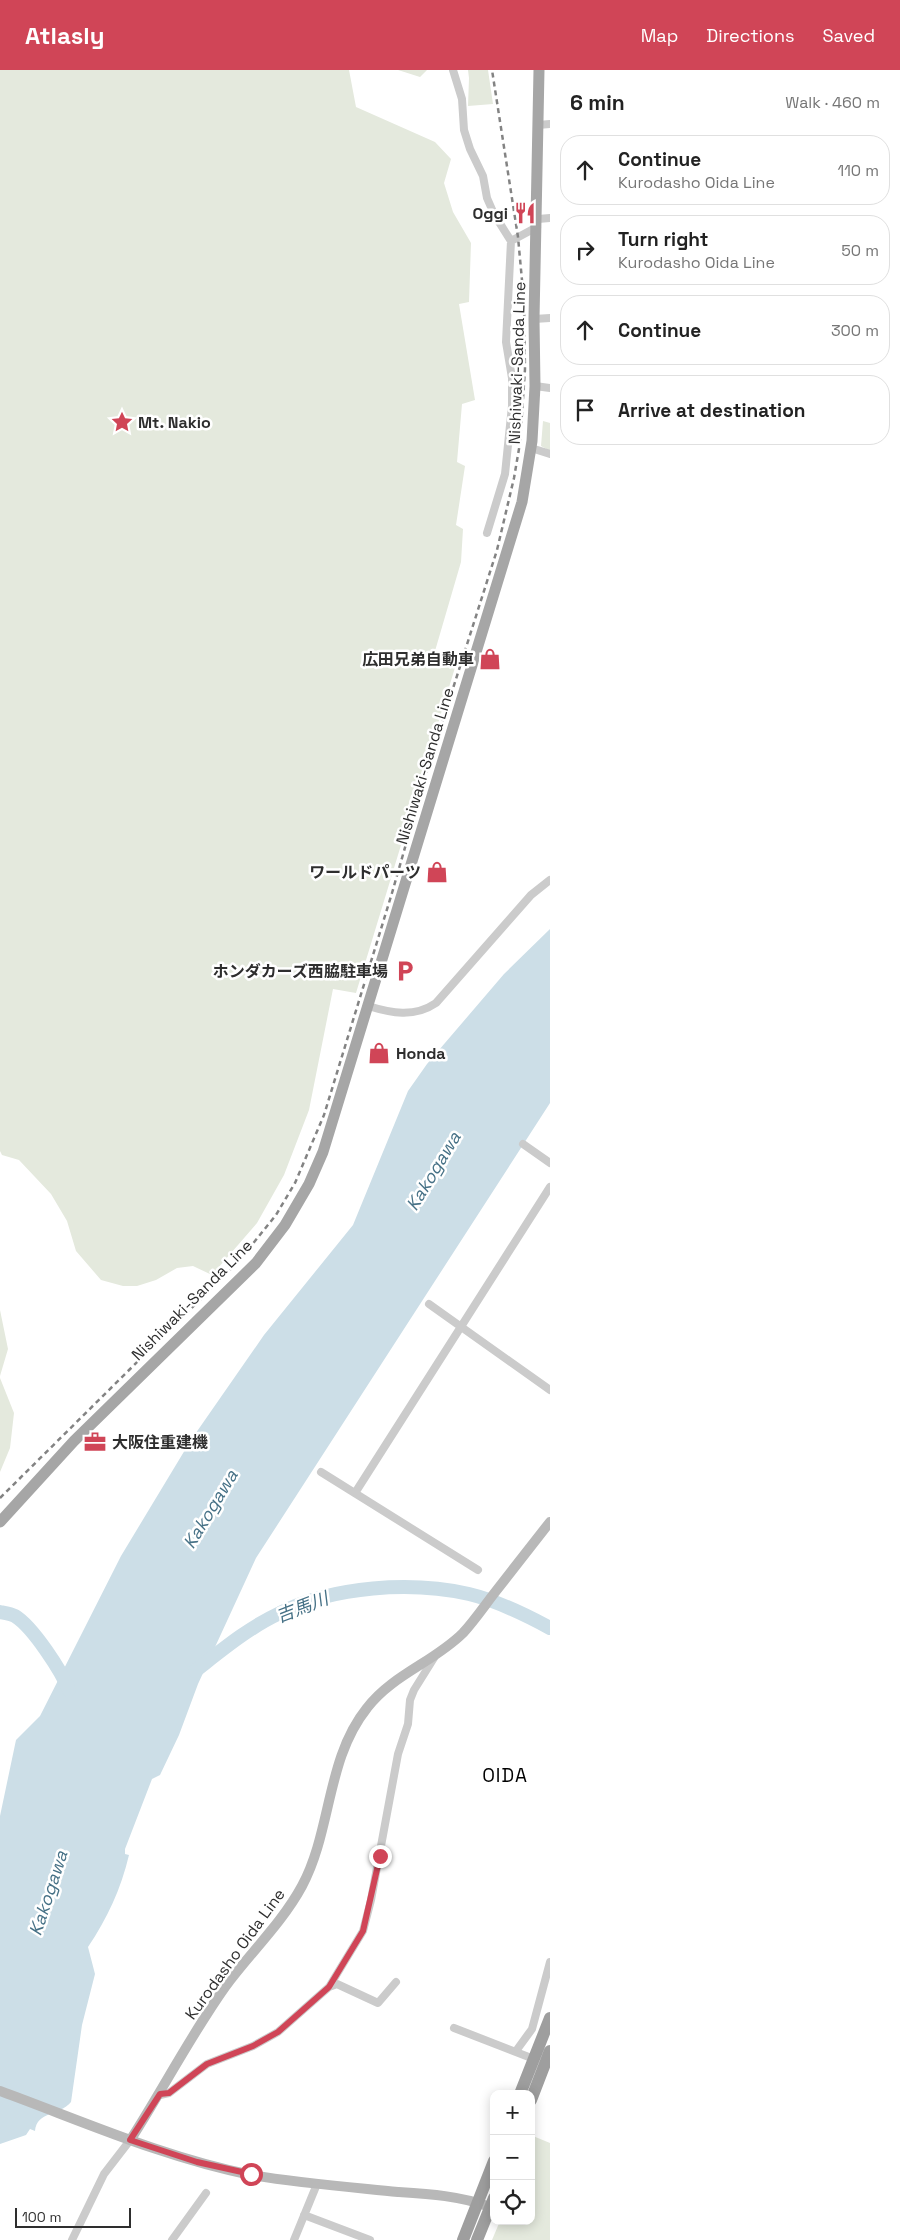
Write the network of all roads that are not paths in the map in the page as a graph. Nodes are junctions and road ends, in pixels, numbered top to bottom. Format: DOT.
graph roads {
  1 [pos="453,70"];
  2 [pos="539,70"];
  3 [pos="544,125"];
  4 [pos="550,218"];
  5 [pos="538,223"];
  6 [pos="511,241"];
  7 [pos="550,318"];
  8 [pos="534,319"];
  9 [pos="535,386"];
  10 [pos="550,388"];
  11 [pos="531,448"];
  12 [pos="550,454"];
  13 [pos="488,533"];
  14 [pos="550,880"];
  15 [pos="368,1006"];
  16 [pos="523,1144"];
  17 [pos="550,1163"];
  18 [pos="550,1188"];
  19 [pos="429,1304"];
  20 [pos="461,1327"];
  21 [pos="550,1390"];
  22 [pos="321,1472"];
  23 [pos="355,1493"];
  24 [pos="0,1522"];
  25 [pos="550,1522"];
  26 [pos="478,1570"];
  27 [pos="434,1658"];
  28 [pos="550,1962"];
  29 [pos="396,1982"];
  30 [pos="329,1987"];
  31 [pos="550,2018"];
  32 [pos="454,2028"];
  33 [pos="550,2051"];
  34 [pos="516,2052"];
  35 [pos="543,2063"];
  36 [pos="523,2090"];
  37 [pos="534,2090"];
  38 [pos="0,2091"];
  39 [pos="160,2094"];
  40 [pos="130,2140"];
  41 [pos="490,2171"];
  42 [pos="316,2184"];
  43 [pos="206,2193"];
  44 [pos="478,2202"];
  45 [pos="490,2203"];
  46 [pos="490,2208"];
  47 [pos="304,2215"];
  48 [pos="349,2236"];
  49 [pos="72,2240"];
  50 [pos="172,2240"];
  51 [pos="294,2240"];
  52 [pos="370,2240"];
  53 [pos="463,2240"];
  54 [pos="477,2240"];
  1 -- 6 [label="street"];
  2 -- 3 [label="main road, Nishiwaki-Sanda Line"];
  3 -- 5 [label="main road, Nishiwaki-Sanda Line"];
  4 -- 5 [label="street"];
  5 -- 6 [label="street"];
  5 -- 8 [label="main road, Nishiwaki-Sanda Line"];
  6 -- 13 [label="street"];
  7 -- 8 [label="street"];
  8 -- 9 [label="main road, Nishiwaki-Sanda Line"];
  9 -- 10 [label="street"];
  9 -- 11 [label="main road, Nishiwaki-Sanda Line"];
  11 -- 12 [label="street"];
  11 -- 15 [label="main road, Nishiwaki-Sanda Line"];
  14 -- 15 [label="street"];
  15 -- 24 [label="main road, Nishiwaki-Sanda Line"];
  16 -- 17 [label="street"];
  18 -- 20 [label="street"];
  19 -- 20 [label="street"];
  20 -- 21 [label="street"];
  20 -- 23 [label="street"];
  22 -- 23 [label="street"];
  23 -- 26 [label="street"];
  25 -- 27 [label="main road, Kurodasho Oida Line"];
  27 -- 30 [label="street"];
  27 -- 39 [label="main road, Kurodasho Oida Line"];
  28 -- 34 [label="street"];
  29 -- 30 [label="street"];
  30 -- 39 [label="street"];
  31 -- 35 [label="highway"];
  32 -- 34 [label="street"];
  33 -- 35 [label="highway"];
  34 -- 35 [label="street"];
  35 -- 36 [label="highway"];
  35 -- 37 [label="highway"];
  38 -- 40 [label="main road"];
  39 -- 40 [label="main road, Kurodasho Oida Line"];
  40 -- 42 [label="main road"];
  40 -- 49 [label="street"];
  41 -- 44 [label="highway"];
  42 -- 44 [label="main road"];
  42 -- 47 [label="street"];
  43 -- 50 [label="street"];
  44 -- 45 [label="main road"];
  44 -- 53 [label="highway"];
  46 -- 54 [label="highway"];
  47 -- 48 [label="street"];
  47 -- 51 [label="street"];
  48 -- 52 [label="street"];
}
